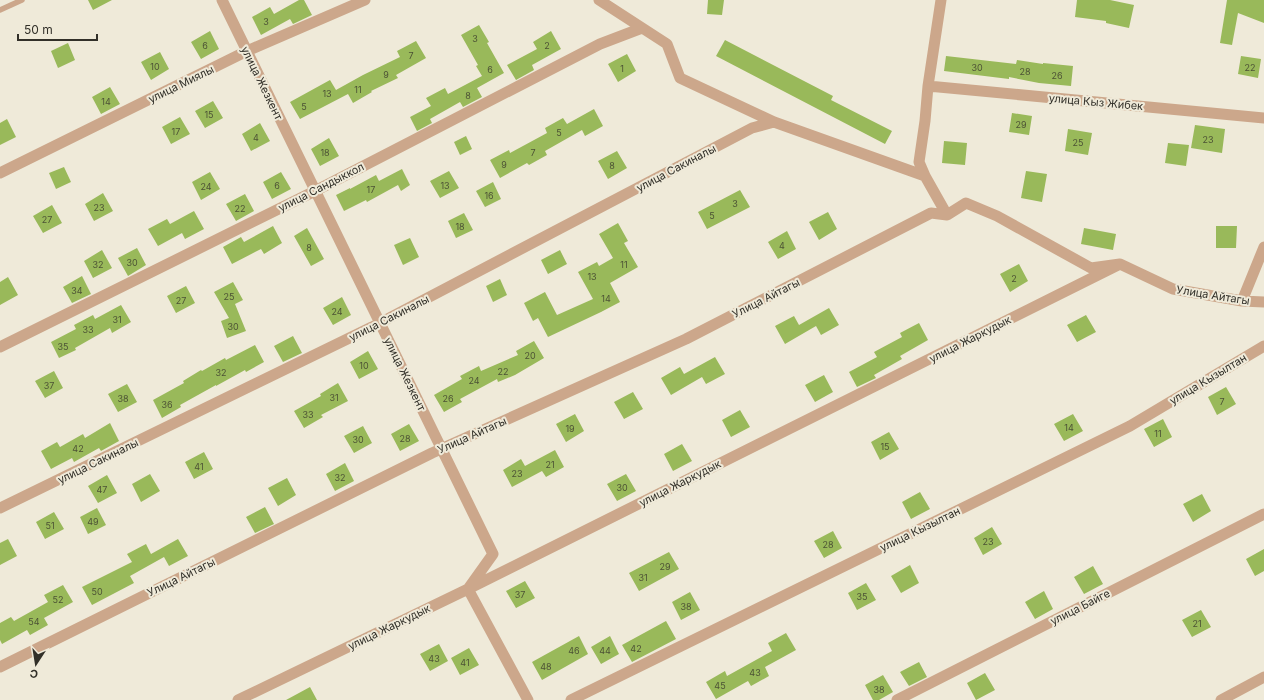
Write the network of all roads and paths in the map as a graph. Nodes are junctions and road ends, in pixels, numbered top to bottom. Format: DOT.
graph roads {
  1 [pos="22,0"];
  2 [pos="222,0"];
  3 [pos="365,0"];
  4 [pos="599,0"];
  5 [pos="941,0"];
  6 [pos="0,10"];
  7 [pos="642,28"];
  8 [pos="247,51"];
  9 [pos="928,86"];
  10 [pos="1264,118"];
  11 [pos="774,122"];
  12 [pos="0,173"];
  13 [pos="925,176"];
  14 [pos="315,191"];
  15 [pos="947,215"];
  16 [pos="1264,247"];
  17 [pos="1120,264"];
  18 [pos="1242,301"];
  19 [pos="1264,302"];
  20 [pos="380,323"];
  21 [pos="1264,346"];
  22 [pos="0,347"];
  23 [pos="441,449"];
  24 [pos="0,508"];
  25 [pos="1264,514"];
  26 [pos="468,589"];
  27 [pos="0,667"];
  28 [pos="1264,678"];
  29 [pos="238,700"];
  30 [pos="528,700"];
  31 [pos="571,700"];
  32 [pos="897,700"];
  33 [pos="1221,700"];
  1 -- 6 [label="lane"];
  2 -- 8 [label="street, улица Жезкент"];
  3 -- 8 [label="street, улица Миялы"];
  4 -- 7 [label="street"];
  5 -- 9 [label="street"];
  7 -- 11 [label="street"];
  7 -- 14 [label="street, улица Сандыккол"];
  8 -- 12 [label="street, улица Миялы"];
  8 -- 14 [label="street, улица Жезкент"];
  9 -- 10 [label="street, улица Кыз Жибек"];
  9 -- 13 [label="street"];
  11 -- 13 [label="street"];
  11 -- 20 [label="street, улица Сакиналы"];
  13 -- 15 [label="street"];
  14 -- 20 [label="street, улица Жезкент"];
  14 -- 22 [label="street, улица Сандыккол"];
  15 -- 17 [label="street"];
  15 -- 23 [label="street, Улица Айтагы"];
  16 -- 18 [label="street"];
  17 -- 18 [label="street, Улица Айтагы"];
  17 -- 26 [label="street, улица Жаркудык"];
  18 -- 19 [label="street, Улица Айтагы"];
  20 -- 23 [label="street, улица Жезкент"];
  20 -- 24 [label="street, улица Сакиналы"];
  21 -- 31 [label="street, улица Кызылтан"];
  23 -- 26 [label="street, улица Жезкент"];
  23 -- 27 [label="street, Улица Айтагы"];
  25 -- 32 [label="street, улица Байге"];
  26 -- 29 [label="street, улица Жаркудык"];
  26 -- 30 [label="street"];
  28 -- 33 [label="street"];
}
